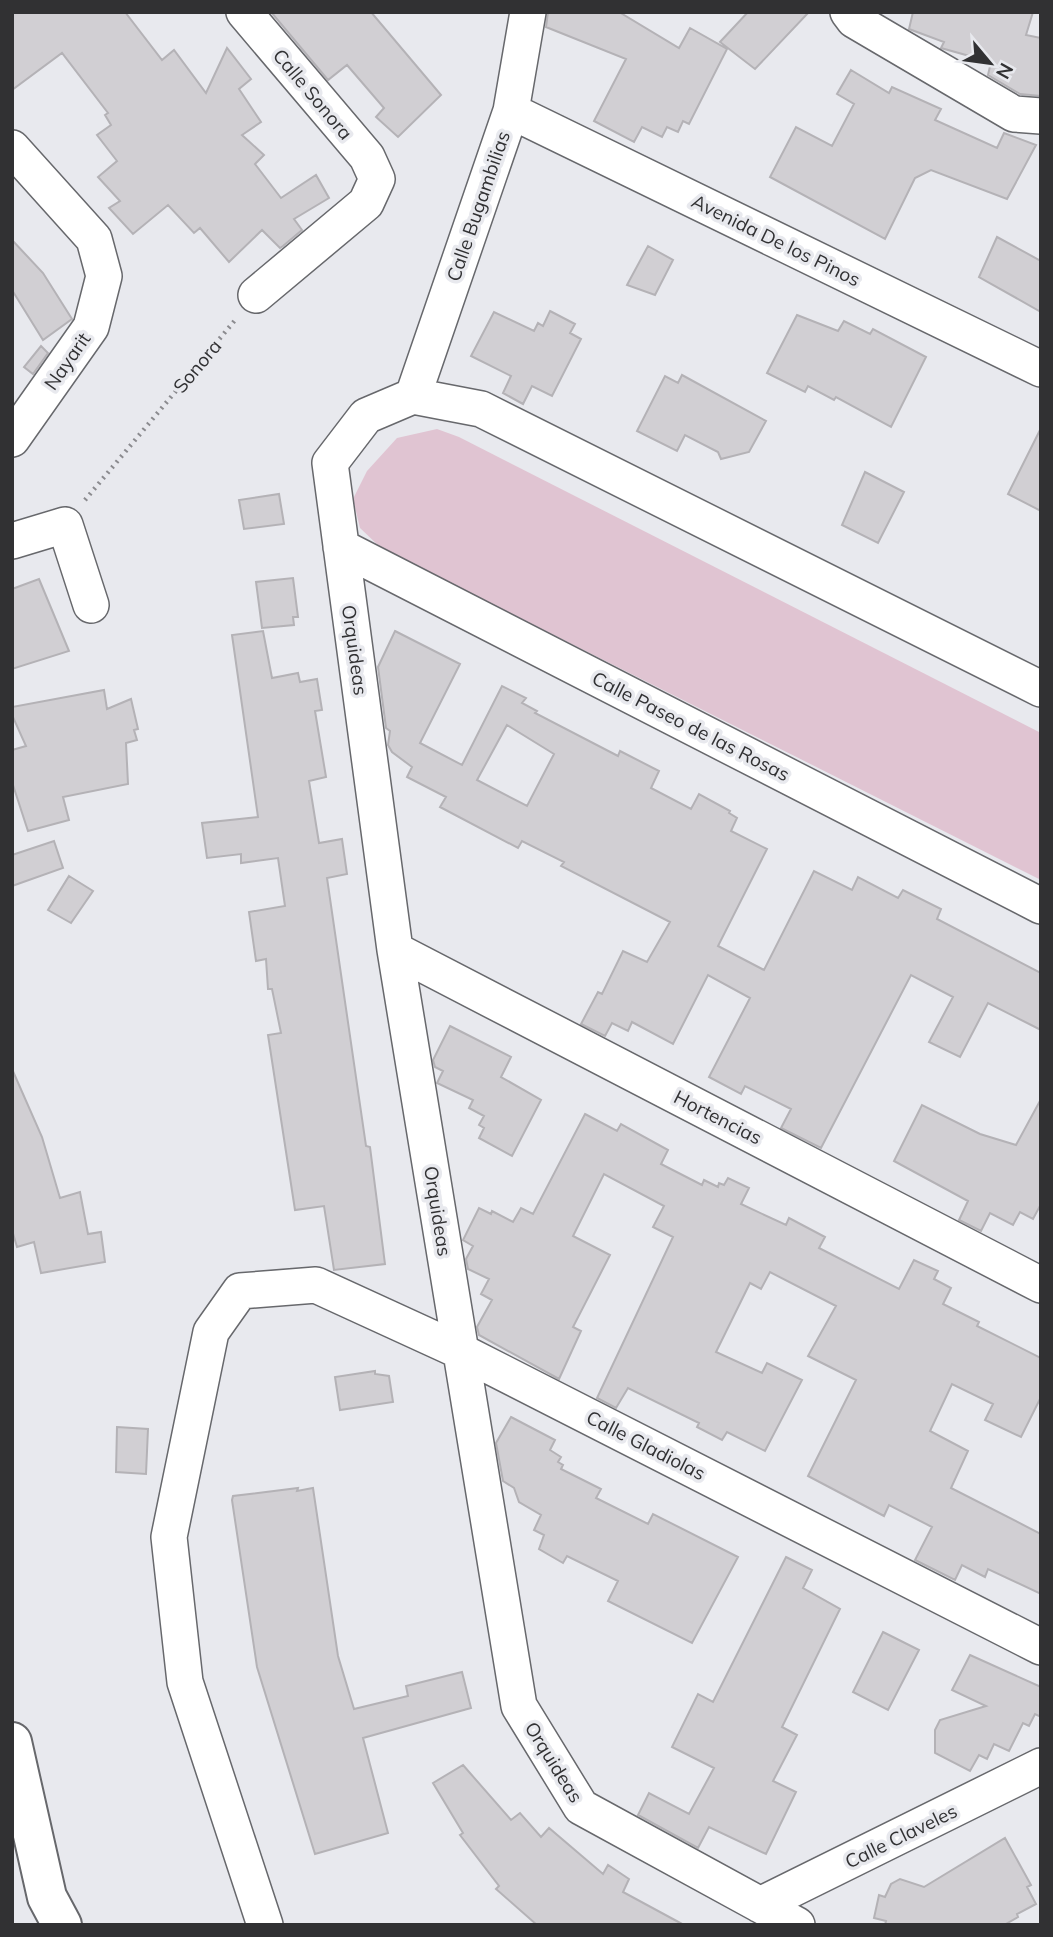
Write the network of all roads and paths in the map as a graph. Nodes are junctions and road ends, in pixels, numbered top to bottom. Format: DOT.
graph roads {
  1 [pos="244,12"];
  2 [pos="528,12"];
  3 [pos="853,15"];
  4 [pos="511,111"];
  5 [pos="1041,116"];
  6 [pos="12,148"];
  7 [pos="256,295"];
  8 [pos="1041,369"];
  9 [pos="413,396"];
  10 [pos="12,439"];
  11 [pos="65,525"];
  12 [pos="12,541"];
  13 [pos="341,547"];
  14 [pos="91,605"];
  15 [pos="1041,690"];
  16 [pos="1041,906"];
  17 [pos="395,950"];
  18 [pos="1041,1285"];
  19 [pos="460,1351"];
  20 [pos="1041,1647"];
  21 [pos="12,1742"];
  22 [pos="1041,1766"];
  23 [pos="760,1905"];
  24 [pos="269,1923"];
  25 [pos="62,1925"];
  26 [pos="797,1925"];
  1 -- 7 [label="street, Calle Sonora"];
  2 -- 4 [label="street, Calle Bugambilias"];
  3 -- 5 [label="street"];
  4 -- 8 [label="street, Avenida De los Pinos"];
  4 -- 9 [label="street, Calle Bugambilias"];
  6 -- 10 [label="street, Nayarit"];
  7 -- 11 [label="path, Sonora"];
  9 -- 13 [label="street, Orquideas"];
  9 -- 15 [label="street"];
  11 -- 12 [label="street"];
  11 -- 14 [label="street"];
  13 -- 16 [label="street, Calle Paseo de las Rosas"];
  13 -- 17 [label="street, Orquideas"];
  17 -- 18 [label="street, Hortencias"];
  17 -- 19 [label="street, Orquideas"];
  19 -- 20 [label="street, Calle Gladiolas"];
  19 -- 23 [label="street, Orquideas"];
  19 -- 24 [label="street, Calle Gladiolas"];
  21 -- 25 [label="main road"];
  22 -- 23 [label="street, Calle Claveles"];
  23 -- 26 [label="street, Orquideas"];
}
